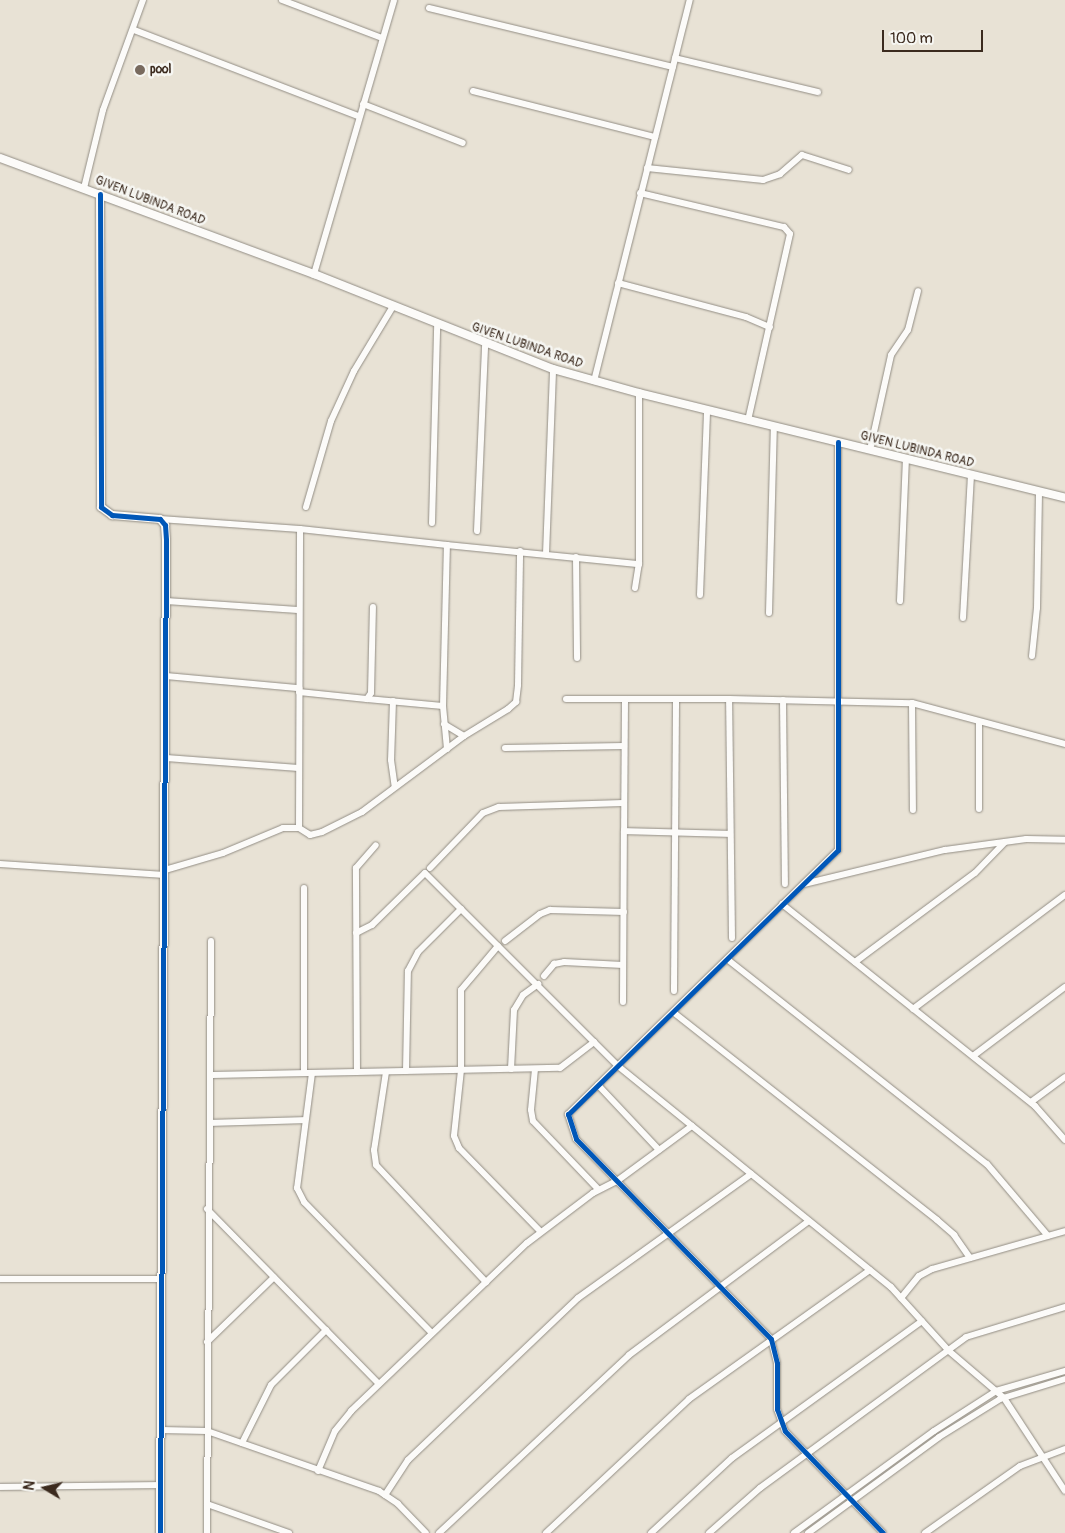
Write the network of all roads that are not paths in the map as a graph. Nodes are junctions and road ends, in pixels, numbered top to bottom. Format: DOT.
graph roads {
  1 [pos="143,0"];
  2 [pos="282,0"];
  3 [pos="394,0"];
  4 [pos="690,0"];
  5 [pos="430,8"];
  6 [pos="134,30"];
  7 [pos="382,38"];
  8 [pos="675,58"];
  9 [pos="673,67"];
  10 [pos="473,91"];
  11 [pos="818,92"];
  12 [pos="363,104"];
  13 [pos="358,116"];
  14 [pos="655,136"];
  15 [pos="463,143"];
  16 [pos="0,158"];
  17 [pos="647,168"];
  18 [pos="849,170"];
  19 [pos="84,188"];
  20 [pos="640,193"];
  21 [pos="100,194"];
  22 [pos="314,274"];
  23 [pos="618,283"];
  24 [pos="918,291"];
  25 [pos="392,308"];
  26 [pos="437,326"];
  27 [pos="770,327"];
  28 [pos="485,344"];
  29 [pos="553,369"];
  30 [pos="594,381"];
  31 [pos="639,393"];
  32 [pos="707,410"];
  33 [pos="748,420"];
  34 [pos="774,426"];
  35 [pos="838,442"];
  36 [pos="870,450"];
  37 [pos="906,459"];
  38 [pos="971,475"];
  39 [pos="1039,492"];
  40 [pos="1065,498"];
  41 [pos="306,507"];
  42 [pos="165,521"];
  43 [pos="432,523"];
  44 [pos="300,529"];
  45 [pos="477,531"];
  46 [pos="447,545"];
  47 [pos="520,552"];
  48 [pos="546,554"];
  49 [pos="576,557"];
  50 [pos="639,564"];
  51 [pos="635,588"];
  52 [pos="700,595"];
  53 [pos="166,601"];
  54 [pos="900,601"];
  55 [pos="373,607"];
  56 [pos="298,610"];
  57 [pos="769,613"];
  58 [pos="963,618"];
  59 [pos="1032,656"];
  60 [pos="577,658"];
  61 [pos="166,676"];
  62 [pos="299,690"];
  63 [pos="367,699"];
  64 [pos="566,699"];
  65 [pos="625,699"];
  66 [pos="676,699"];
  67 [pos="729,699"];
  68 [pos="783,700"];
  69 [pos="838,700"];
  70 [pos="393,701"];
  71 [pos="912,703"];
  72 [pos="443,706"];
  73 [pos="979,723"];
  74 [pos="444,724"];
  75 [pos="464,736"];
  76 [pos="1065,744"];
  77 [pos="624,746"];
  78 [pos="505,748"];
  79 [pos="447,750"];
  80 [pos="166,758"];
  81 [pos="299,768"];
  82 [pos="396,787"];
  83 [pos="623,803"];
  84 [pos="979,809"];
  85 [pos="913,810"];
  86 [pos="299,820"];
  87 [pos="292,827"];
  88 [pos="300,828"];
  89 [pos="624,831"];
  90 [pos="677,834"];
  91 [pos="730,834"];
  92 [pos="1065,840"];
  93 [pos="1005,842"];
  94 [pos="376,845"];
  95 [pos="0,864"];
  96 [pos="430,868"];
  97 [pos="165,873"];
  98 [pos="785,884"];
  99 [pos="802,884"];
  100 [pos="304,888"];
  101 [pos="1065,895"];
  102 [pos="782,904"];
  103 [pos="461,909"];
  104 [pos="624,912"];
  105 [pos="356,933"];
  106 [pos="732,938"];
  107 [pos="211,941"];
  108 [pos="506,941"];
  109 [pos="498,946"];
  110 [pos="727,959"];
  111 [pos="856,962"];
  112 [pos="623,965"];
  113 [pos="544,976"];
  114 [pos="538,984"];
  115 [pos="1065,987"];
  116 [pos="674,991"];
  117 [pos="623,1002"];
  118 [pos="914,1009"];
  119 [pos="673,1012"];
  120 [pos="594,1042"];
  121 [pos="973,1056"];
  122 [pos="618,1066"];
  123 [pos="511,1069"];
  124 [pos="535,1069"];
  125 [pos="461,1070"];
  126 [pos="406,1071"];
  127 [pos="357,1072"];
  128 [pos="386,1072"];
  129 [pos="304,1073"];
  130 [pos="312,1073"];
  131 [pos="212,1075"];
  132 [pos="1065,1077"];
  133 [pos="598,1085"];
  134 [pos="1031,1102"];
  135 [pos="306,1120"];
  136 [pos="211,1123"];
  137 [pos="692,1126"];
  138 [pos="1065,1140"];
  139 [pos="659,1150"];
  140 [pos="751,1174"];
  141 [pos="617,1181"];
  142 [pos="599,1190"];
  143 [pos="207,1209"];
  144 [pos="810,1221"];
  145 [pos="1065,1231"];
  146 [pos="541,1232"];
  147 [pos="667,1232"];
  148 [pos="1048,1236"];
  149 [pos="970,1258"];
  150 [pos="870,1270"];
  151 [pos="274,1277"];
  152 [pos="0,1279"];
  153 [pos="160,1279"];
  154 [pos="486,1282"];
  155 [pos="721,1288"];
  156 [pos="901,1298"];
  157 [pos="1065,1307"];
  158 [pos="922,1321"];
  159 [pos="326,1330"];
  160 [pos="432,1333"];
  161 [pos="206,1342"];
  162 [pos="772,1342"];
  163 [pos="949,1351"];
  164 [pos="1065,1371"];
  165 [pos="1065,1379"];
  166 [pos="379,1384"];
  167 [pos="996,1391"];
  168 [pos="1004,1398"];
  169 [pos="781,1422"];
  170 [pos="161,1430"];
  171 [pos="207,1431"];
  172 [pos="242,1443"];
  173 [pos="1065,1449"];
  174 [pos="808,1454"];
  175 [pos="1044,1455"];
  176 [pos="318,1471"];
  177 [pos="160,1485"];
  178 [pos="0,1487"];
  179 [pos="1065,1491"];
  180 [pos="385,1495"];
  181 [pos="847,1495"];
  182 [pos="853,1501"];
  183 [pos="207,1504"];
  184 [pos="160,1533"];
  185 [pos="207,1533"];
  186 [pos="289,1533"];
  187 [pos="426,1533"];
  188 [pos="439,1533"];
  189 [pos="546,1533"];
  190 [pos="651,1533"];
  191 [pos="709,1533"];
  192 [pos="794,1533"];
  193 [pos="808,1533"];
  194 [pos="883,1533"];
  195 [pos="925,1533"];
  1 -- 6 [label="street"];
  2 -- 7 [label="street"];
  3 -- 7 [label="street"];
  4 -- 8 [label="street"];
  5 -- 9 [label="street"];
  6 -- 13 [label="street"];
  6 -- 19 [label="street"];
  7 -- 12 [label="street"];
  8 -- 9 [label="street"];
  8 -- 11 [label="street"];
  9 -- 14 [label="street"];
  10 -- 14 [label="street"];
  12 -- 13 [label="street"];
  12 -- 15 [label="street"];
  13 -- 22 [label="street"];
  14 -- 17 [label="street"];
  16 -- 19 [label="street, GIVEN LUBINDA ROAD"];
  17 -- 18 [label="street"];
  17 -- 20 [label="street"];
  19 -- 21 [label="street, GIVEN LUBINDA ROAD"];
  20 -- 23 [label="street"];
  20 -- 27 [label="street"];
  21 -- 22 [label="street, GIVEN LUBINDA ROAD"];
  21 -- 42 [label="street"];
  22 -- 25 [label="street, GIVEN LUBINDA ROAD"];
  23 -- 27 [label="street"];
  23 -- 30 [label="street"];
  24 -- 36 [label="street"];
  25 -- 26 [label="street, GIVEN LUBINDA ROAD"];
  25 -- 41 [label="street"];
  26 -- 28 [label="street, GIVEN LUBINDA ROAD"];
  26 -- 43 [label="street"];
  27 -- 33 [label="street"];
  28 -- 29 [label="street, GIVEN LUBINDA ROAD"];
  28 -- 45 [label="street"];
  29 -- 30 [label="street, GIVEN LUBINDA ROAD"];
  29 -- 48 [label="street"];
  30 -- 31 [label="street, GIVEN LUBINDA ROAD"];
  31 -- 32 [label="street, GIVEN LUBINDA ROAD"];
  31 -- 50 [label="street"];
  32 -- 33 [label="street, GIVEN LUBINDA ROAD"];
  32 -- 52 [label="street"];
  33 -- 34 [label="street, GIVEN LUBINDA ROAD"];
  34 -- 35 [label="street, GIVEN LUBINDA ROAD"];
  34 -- 57 [label="street"];
  35 -- 36 [label="street, GIVEN LUBINDA ROAD"];
  35 -- 69 [label="street"];
  36 -- 37 [label="street, GIVEN LUBINDA ROAD"];
  37 -- 38 [label="street, GIVEN LUBINDA ROAD"];
  37 -- 54 [label="street"];
  38 -- 39 [label="street, GIVEN LUBINDA ROAD"];
  38 -- 58 [label="street"];
  39 -- 40 [label="street, GIVEN LUBINDA ROAD"];
  39 -- 59 [label="street"];
  42 -- 44 [label="street"];
  42 -- 53 [label="street"];
  44 -- 46 [label="street"];
  44 -- 56 [label="street"];
  46 -- 47 [label="street"];
  46 -- 72 [label="street"];
  47 -- 48 [label="street"];
  47 -- 75 [label="street"];
  48 -- 49 [label="street"];
  49 -- 50 [label="street"];
  49 -- 60 [label="street"];
  50 -- 51 [label="street"];
  53 -- 56 [label="street"];
  53 -- 61 [label="street"];
  55 -- 63 [label="street"];
  56 -- 62 [label="street"];
  61 -- 62 [label="street"];
  61 -- 80 [label="street"];
  62 -- 63 [label="street"];
  62 -- 81 [label="street"];
  63 -- 70 [label="street"];
  64 -- 65 [label="street"];
  65 -- 66 [label="street"];
  65 -- 77 [label="street"];
  66 -- 67 [label="street"];
  66 -- 90 [label="street"];
  67 -- 68 [label="street"];
  67 -- 91 [label="street"];
  68 -- 69 [label="street"];
  68 -- 98 [label="street"];
  69 -- 71 [label="street"];
  69 -- 99 [label="street"];
  70 -- 72 [label="street"];
  70 -- 82 [label="street"];
  71 -- 73 [label="street"];
  71 -- 85 [label="street"];
  72 -- 74 [label="street"];
  73 -- 76 [label="street"];
  73 -- 84 [label="street"];
  74 -- 75 [label="street"];
  74 -- 79 [label="street"];
  75 -- 79 [label="street"];
  77 -- 78 [label="street"];
  77 -- 83 [label="street"];
  79 -- 82 [label="street"];
  80 -- 81 [label="street"];
  80 -- 97 [label="street"];
  81 -- 86 [label="street"];
  82 -- 88 [label="street"];
  83 -- 89 [label="street"];
  83 -- 96 [label="street"];
  86 -- 87 [label="street"];
  86 -- 88 [label="street"];
  87 -- 88 [label="street"];
  87 -- 97 [label="street"];
  89 -- 90 [label="street"];
  89 -- 104 [label="street"];
  90 -- 91 [label="street"];
  90 -- 116 [label="street"];
  91 -- 106 [label="street"];
  92 -- 93 [label="street"];
  93 -- 99 [label="street"];
  93 -- 111 [label="street"];
  94 -- 105 [label="street"];
  95 -- 97 [label="street"];
  97 -- 153 [label="street"];
  99 -- 102 [label="street"];
  100 -- 129 [label="street"];
  101 -- 118 [label="street"];
  102 -- 110 [label="street"];
  102 -- 111 [label="street"];
  103 -- 105 [label="street"];
  103 -- 109 [label="street"];
  103 -- 126 [label="street"];
  104 -- 108 [label="street"];
  104 -- 112 [label="street"];
  105 -- 127 [label="street"];
  107 -- 131 [label="street"];
  109 -- 114 [label="street"];
  109 -- 125 [label="street"];
  110 -- 119 [label="street"];
  110 -- 148 [label="street"];
  111 -- 118 [label="street"];
  112 -- 113 [label="street"];
  112 -- 117 [label="street"];
  114 -- 120 [label="street"];
  114 -- 123 [label="street"];
  115 -- 121 [label="street"];
  118 -- 121 [label="street"];
  119 -- 122 [label="street"];
  119 -- 149 [label="street"];
  120 -- 122 [label="street"];
  120 -- 124 [label="street"];
  121 -- 134 [label="street"];
  122 -- 133 [label="street"];
  122 -- 137 [label="street"];
  123 -- 124 [label="street"];
  123 -- 125 [label="street"];
  124 -- 142 [label="street"];
  125 -- 126 [label="street"];
  125 -- 146 [label="street"];
  126 -- 128 [label="street"];
  127 -- 128 [label="street"];
  127 -- 130 [label="street"];
  128 -- 154 [label="street"];
  129 -- 130 [label="street"];
  129 -- 131 [label="street"];
  130 -- 135 [label="street"];
  131 -- 136 [label="street"];
  132 -- 134 [label="street"];
  133 -- 139 [label="street"];
  133 -- 141 [label="street"];
  134 -- 138 [label="street"];
  135 -- 136 [label="street"];
  135 -- 160 [label="street"];
  136 -- 143 [label="street"];
  137 -- 139 [label="street"];
  137 -- 140 [label="street"];
  139 -- 141 [label="street"];
  140 -- 144 [label="street"];
  140 -- 147 [label="street"];
  141 -- 142 [label="street"];
  141 -- 147 [label="street"];
  142 -- 146 [label="street"];
  143 -- 151 [label="street"];
  143 -- 161 [label="street"];
  144 -- 150 [label="street"];
  144 -- 155 [label="street"];
  145 -- 148 [label="street"];
  146 -- 154 [label="street"];
  147 -- 155 [label="street"];
  147 -- 180 [label="street"];
  148 -- 149 [label="street"];
  149 -- 156 [label="street"];
  150 -- 156 [label="street"];
  150 -- 162 [label="street"];
  151 -- 159 [label="street"];
  151 -- 161 [label="street"];
  152 -- 153 [label="street"];
  153 -- 170 [label="street"];
  154 -- 160 [label="street"];
  155 -- 162 [label="street"];
  155 -- 188 [label="street"];
  156 -- 158 [label="street"];
  157 -- 163 [label="street"];
  158 -- 163 [label="street"];
  158 -- 169 [label="street"];
  159 -- 166 [label="street"];
  159 -- 172 [label="street"];
  160 -- 166 [label="street"];
  161 -- 171 [label="street"];
  162 -- 169 [label="street"];
  162 -- 189 [label="street"];
  163 -- 167 [label="street"];
  163 -- 174 [label="street"];
  164 -- 167 [label="street"];
  165 -- 168 [label="street"];
  166 -- 176 [label="street"];
  167 -- 168 [label="street"];
  167 -- 181 [label="street"];
  168 -- 175 [label="street"];
  168 -- 182 [label="street"];
  169 -- 174 [label="street"];
  169 -- 190 [label="street"];
  170 -- 171 [label="street"];
  170 -- 177 [label="street"];
  171 -- 172 [label="street"];
  171 -- 183 [label="street"];
  172 -- 176 [label="street"];
  173 -- 175 [label="street"];
  174 -- 181 [label="street"];
  174 -- 191 [label="street"];
  175 -- 179 [label="street"];
  175 -- 195 [label="street"];
  176 -- 180 [label="street"];
  177 -- 178 [label="street"];
  177 -- 184 [label="street"];
  180 -- 187 [label="street"];
  181 -- 182 [label="street"];
  181 -- 192 [label="street"];
  182 -- 193 [label="street"];
  182 -- 194 [label="street"];
  183 -- 185 [label="street"];
  183 -- 186 [label="street"];
}
